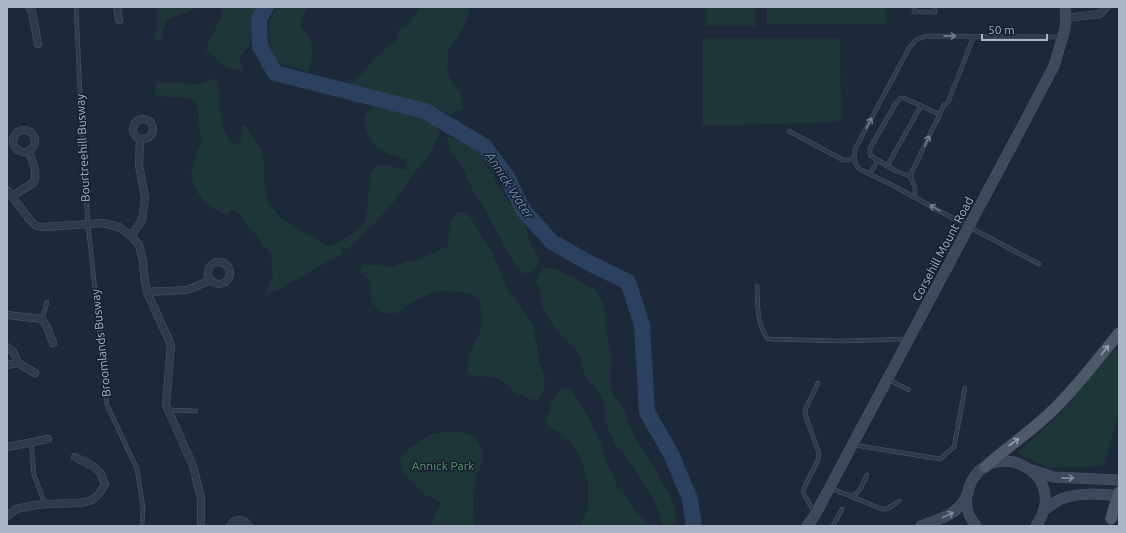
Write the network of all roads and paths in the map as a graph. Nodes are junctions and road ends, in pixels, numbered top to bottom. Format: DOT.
graph roads {
  1 [pos="29,7"];
  2 [pos="76,7"];
  3 [pos="117,7"];
  4 [pos="914,7"];
  5 [pos="935,7"];
  6 [pos="1064,7"];
  7 [pos="1107,7"];
  8 [pos="1066,18"];
  9 [pos="119,20"];
  10 [pos="974,36"];
  11 [pos="1062,37"];
  12 [pos="38,44"];
  13 [pos="921,106"];
  14 [pos="939,114"];
  15 [pos="789,131"];
  16 [pos="140,139"];
  17 [pos="29,152"];
  18 [pos="854,158"];
  19 [pos="878,160"];
  20 [pos="887,166"];
  21 [pos="870,174"];
  22 [pos="910,176"];
  23 [pos="9,193"];
  24 [pos="915,198"];
  25 [pos="88,224"];
  26 [pos="969,227"];
  27 [pos="131,236"];
  28 [pos="1039,264"];
  29 [pos="211,280"];
  30 [pos="757,286"];
  31 [pos="147,292"];
  32 [pos="48,302"];
  33 [pos="7,315"];
  34 [pos="42,319"];
  35 [pos="1119,333"];
  36 [pos="909,339"];
  37 [pos="53,343"];
  38 [pos="7,347"];
  39 [pos="18,363"];
  40 [pos="7,365"];
  41 [pos="35,373"];
  42 [pos="888,379"];
  43 [pos="818,383"];
  44 [pos="964,388"];
  45 [pos="909,390"];
  46 [pos="168,410"];
  47 [pos="196,411"];
  48 [pos="48,439"];
  49 [pos="31,442"];
  50 [pos="853,444"];
  51 [pos="7,447"];
  52 [pos="75,457"];
  53 [pos="984,467"];
  54 [pos="1030,469"];
  55 [pos="867,475"];
  56 [pos="1119,480"];
  57 [pos="830,488"];
  58 [pos="1119,492"];
  59 [pos="967,494"];
  60 [pos="850,496"];
  61 [pos="1119,496"];
  62 [pos="898,501"];
  63 [pos="45,504"];
  64 [pos="842,509"];
  65 [pos="1045,509"];
  66 [pos="815,515"];
  67 [pos="7,516"];
  68 [pos="1110,523"];
  69 [pos="142,526"];
  70 [pos="201,526"];
  71 [pos="230,526"];
  72 [pos="249,526"];
  73 [pos="807,526"];
  74 [pos="833,526"];
  75 [pos="921,526"];
  76 [pos="976,526"];
  77 [pos="1036,526"];
  1 -- 12 [label="street"];
  2 -- 25 [label="lane, Bourtreehill Busway"];
  3 -- 9 [label="street"];
  4 -- 5 [label="lane"];
  6 -- 8 [label="main road"];
  7 -- 8 [label="street"];
  8 -- 11 [label="main road, Corsehill Mount Road"];
  10 -- 11 [label="lane"];
  10 -- 14 [label="lane"];
  18 -- 10 [label="lane, one-way"];
  11 -- 26 [label="main road, Corsehill Mount Road"];
  13 -- 14 [label="lane"];
  13 -- 19 [label="lane"];
  13 -- 20 [label="lane"];
  22 -- 14 [label="lane, one-way"];
  15 -- 18 [label="lane"];
  16 -- 27 [label="street"];
  17 -- 23 [label="street"];
  18 -- 21 [label="lane"];
  19 -- 20 [label="lane"];
  19 -- 21 [label="lane"];
  20 -- 22 [label="lane"];
  21 -- 24 [label="lane"];
  22 -- 24 [label="lane"];
  23 -- 25 [label="street"];
  26 -- 24 [label="lane, one-way"];
  25 -- 27 [label="street"];
  25 -- 69 [label="lane, Broomlands Busway"];
  26 -- 28 [label="lane"];
  26 -- 36 [label="main road, Corsehill Mount Road"];
  27 -- 31 [label="street"];
  29 -- 31 [label="street"];
  30 -- 36 [label="lane"];
  31 -- 46 [label="street"];
  32 -- 34 [label="lane"];
  33 -- 34 [label="street"];
  34 -- 37 [label="street"];
  53 -- 35 [label="main road, one-way"];
  36 -- 42 [label="main road, Corsehill Mount Road"];
  38 -- 39 [label="street"];
  39 -- 40 [label="street"];
  39 -- 41 [label="street"];
  42 -- 45 [label="lane"];
  42 -- 50 [label="main road, Corsehill Mount Road"];
  43 -- 66 [label="lane"];
  44 -- 50 [label="lane"];
  46 -- 47 [label="lane"];
  46 -- 70 [label="street"];
  48 -- 49 [label="street"];
  49 -- 51 [label="street"];
  49 -- 63 [label="lane"];
  50 -- 57 [label="main road, Corsehill Mount Road"];
  52 -- 63 [label="street"];
  53 -- 54 [label="main road"];
  53 -- 59 [label="main road"];
  54 -- 56 [label="main road, one-way"];
  54 -- 65 [label="main road"];
  55 -- 60 [label="lane"];
  57 -- 60 [label="lane"];
  57 -- 66 [label="main road, Corsehill Mount Road"];
  58 -- 68 [label="main road, bridge"];
  75 -- 59 [label="main road, one-way"];
  59 -- 76 [label="main road"];
  60 -- 62 [label="lane"];
  61 -- 65 [label="main road"];
  63 -- 67 [label="street"];
  64 -- 74 [label="lane"];
  65 -- 77 [label="main road"];
  66 -- 73 [label="main road, Corsehill Mount Road"];
  71 -- 72 [label="street"];
}
